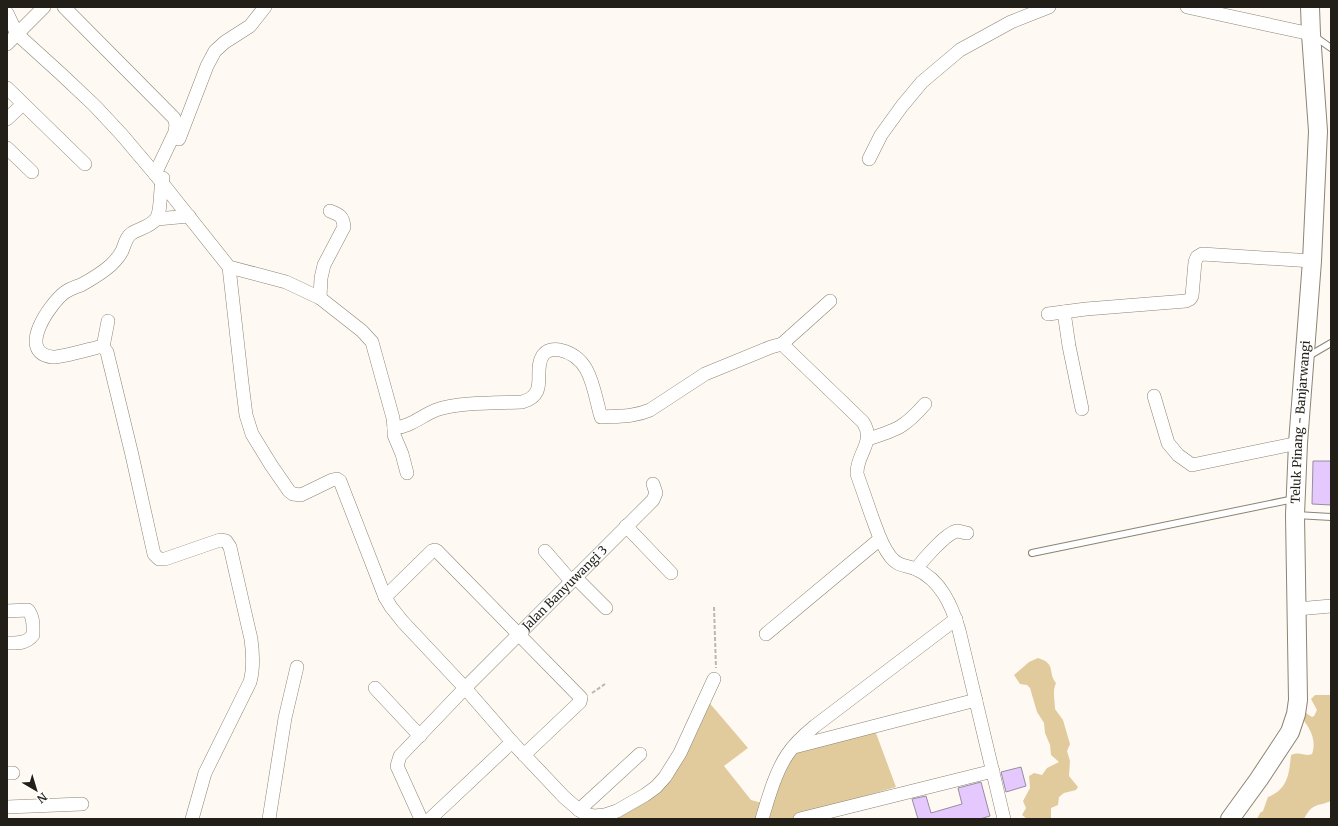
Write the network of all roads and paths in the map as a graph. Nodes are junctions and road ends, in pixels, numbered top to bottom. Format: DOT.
graph roads {
  1 [pos="44,7"];
  2 [pos="64,7"];
  3 [pos="265,7"];
  4 [pos="1049,7"];
  5 [pos="1187,7"];
  6 [pos="1310,7"];
  7 [pos="7,13"];
  8 [pos="17,34"];
  9 [pos="1311,34"];
  10 [pos="7,44"];
  11 [pos="1331,48"];
  12 [pos="7,88"];
  13 [pos="23,104"];
  14 [pos="7,119"];
  15 [pos="7,148"];
  16 [pos="869,159"];
  17 [pos="85,164"];
  18 [pos="32,172"];
  19 [pos="158,178"];
  20 [pos="330,210"];
  21 [pos="189,216"];
  22 [pos="157,219"];
  23 [pos="1312,261"];
  24 [pos="229,267"];
  25 [pos="320,298"];
  26 [pos="830,301"];
  27 [pos="1064,312"];
  28 [pos="1048,314"];
  29 [pos="108,321"];
  30 [pos="1331,343"];
  31 [pos="782,344"];
  32 [pos="103,347"];
  33 [pos="1305,358"];
  34 [pos="1154,396"];
  35 [pos="925,404"];
  36 [pos="1082,409"];
  37 [pos="394,428"];
  38 [pos="868,439"];
  39 [pos="1298,443"];
  40 [pos="407,473"];
  41 [pos="653,484"];
  42 [pos="1295,507"];
  43 [pos="1331,517"];
  44 [pos="626,526"];
  45 [pos="967,533"];
  46 [pos="880,539"];
  47 [pos="545,551"];
  48 [pos="1032,553"];
  49 [pos="916,569"];
  50 [pos="671,574"];
  51 [pos="573,579"];
  52 [pos="385,597"];
  53 [pos="1331,606"];
  54 [pos="714,607"];
  55 [pos="606,608"];
  56 [pos="1297,609"];
  57 [pos="7,611"];
  58 [pos="956,619"];
  59 [pos="519,634"];
  60 [pos="766,634"];
  61 [pos="7,643"];
  62 [pos="297,667"];
  63 [pos="714,680"];
  64 [pos="606,684"];
  65 [pos="375,688"];
  66 [pos="465,688"];
  67 [pos="581,700"];
  68 [pos="976,700"];
  69 [pos="420,736"];
  70 [pos="512,742"];
  71 [pos="793,747"];
  72 [pos="640,754"];
  73 [pos="524,755"];
  74 [pos="993,771"];
  75 [pos="82,804"];
  76 [pos="7,807"];
  77 [pos="578,810"];
  78 [pos="192,819"];
  79 [pos="269,819"];
  80 [pos="421,819"];
  81 [pos="430,819"];
  82 [pos="762,819"];
  83 [pos="800,819"];
  84 [pos="1004,819"];
  85 [pos="1230,819"];
  1 -- 8 [label="street"];
  2 -- 19 [label="street"];
  3 -- 19 [label="street"];
  4 -- 16 [label="street"];
  5 -- 9 [label="street"];
  6 -- 9 [label="main road, Teluk Pinang - Banjarwangi"];
  7 -- 8 [label="street"];
  8 -- 10 [label="street"];
  8 -- 19 [label="street"];
  9 -- 11 [label="lane"];
  9 -- 23 [label="main road, Teluk Pinang - Banjarwangi"];
  12 -- 13 [label="street"];
  13 -- 14 [label="street"];
  13 -- 17 [label="street"];
  15 -- 18 [label="street"];
  19 -- 21 [label="street"];
  19 -- 22 [label="street"];
  20 -- 25 [label="street"];
  21 -- 22 [label="street"];
  21 -- 24 [label="street"];
  22 -- 32 [label="street"];
  23 -- 27 [label="street"];
  23 -- 33 [label="main road, Teluk Pinang - Banjarwangi"];
  24 -- 25 [label="street"];
  24 -- 52 [label="street"];
  25 -- 37 [label="street"];
  26 -- 31 [label="street"];
  27 -- 28 [label="street"];
  27 -- 36 [label="street"];
  29 -- 32 [label="street"];
  30 -- 33 [label="lane"];
  31 -- 37 [label="street"];
  31 -- 38 [label="street"];
  32 -- 78 [label="street"];
  33 -- 39 [label="main road, Teluk Pinang - Banjarwangi"];
  34 -- 39 [label="street"];
  35 -- 38 [label="street"];
  37 -- 40 [label="street"];
  38 -- 46 [label="street"];
  39 -- 42 [label="main road, Teluk Pinang - Banjarwangi"];
  41 -- 44 [label="street, Jalan Banyuwangi 3"];
  42 -- 43 [label="lane"];
  42 -- 48 [label="lane"];
  42 -- 56 [label="main road, Teluk Pinang - Banjarwangi"];
  44 -- 50 [label="street"];
  44 -- 51 [label="street, Jalan Banyuwangi 3"];
  45 -- 49 [label="street"];
  46 -- 49 [label="street"];
  46 -- 60 [label="street"];
  47 -- 51 [label="street"];
  49 -- 58 [label="street"];
  51 -- 55 [label="street"];
  51 -- 59 [label="street, Jalan Banyuwangi 3"];
  52 -- 59 [label="street"];
  52 -- 66 [label="street"];
  53 -- 56 [label="street"];
  54 -- 63 [label="path"];
  56 -- 85 [label="main road, Teluk Pinang - Banjarwangi"];
  57 -- 61 [label="street"];
  58 -- 68 [label="street"];
  58 -- 71 [label="street"];
  59 -- 66 [label="street, Jalan Banyuwangi 3"];
  59 -- 67 [label="street"];
  62 -- 79 [label="street"];
  63 -- 77 [label="street"];
  64 -- 67 [label="path"];
  65 -- 69 [label="street"];
  66 -- 69 [label="street, Jalan Banyuwangi 3"];
  66 -- 70 [label="street"];
  67 -- 73 [label="street"];
  68 -- 71 [label="street"];
  68 -- 74 [label="street"];
  69 -- 80 [label="street, Jalan Banyuwangi 3"];
  70 -- 73 [label="street"];
  70 -- 81 [label="street"];
  71 -- 82 [label="street"];
  72 -- 77 [label="street"];
  73 -- 77 [label="street"];
  74 -- 83 [label="street"];
  74 -- 84 [label="street"];
  75 -- 76 [label="street"];
}
